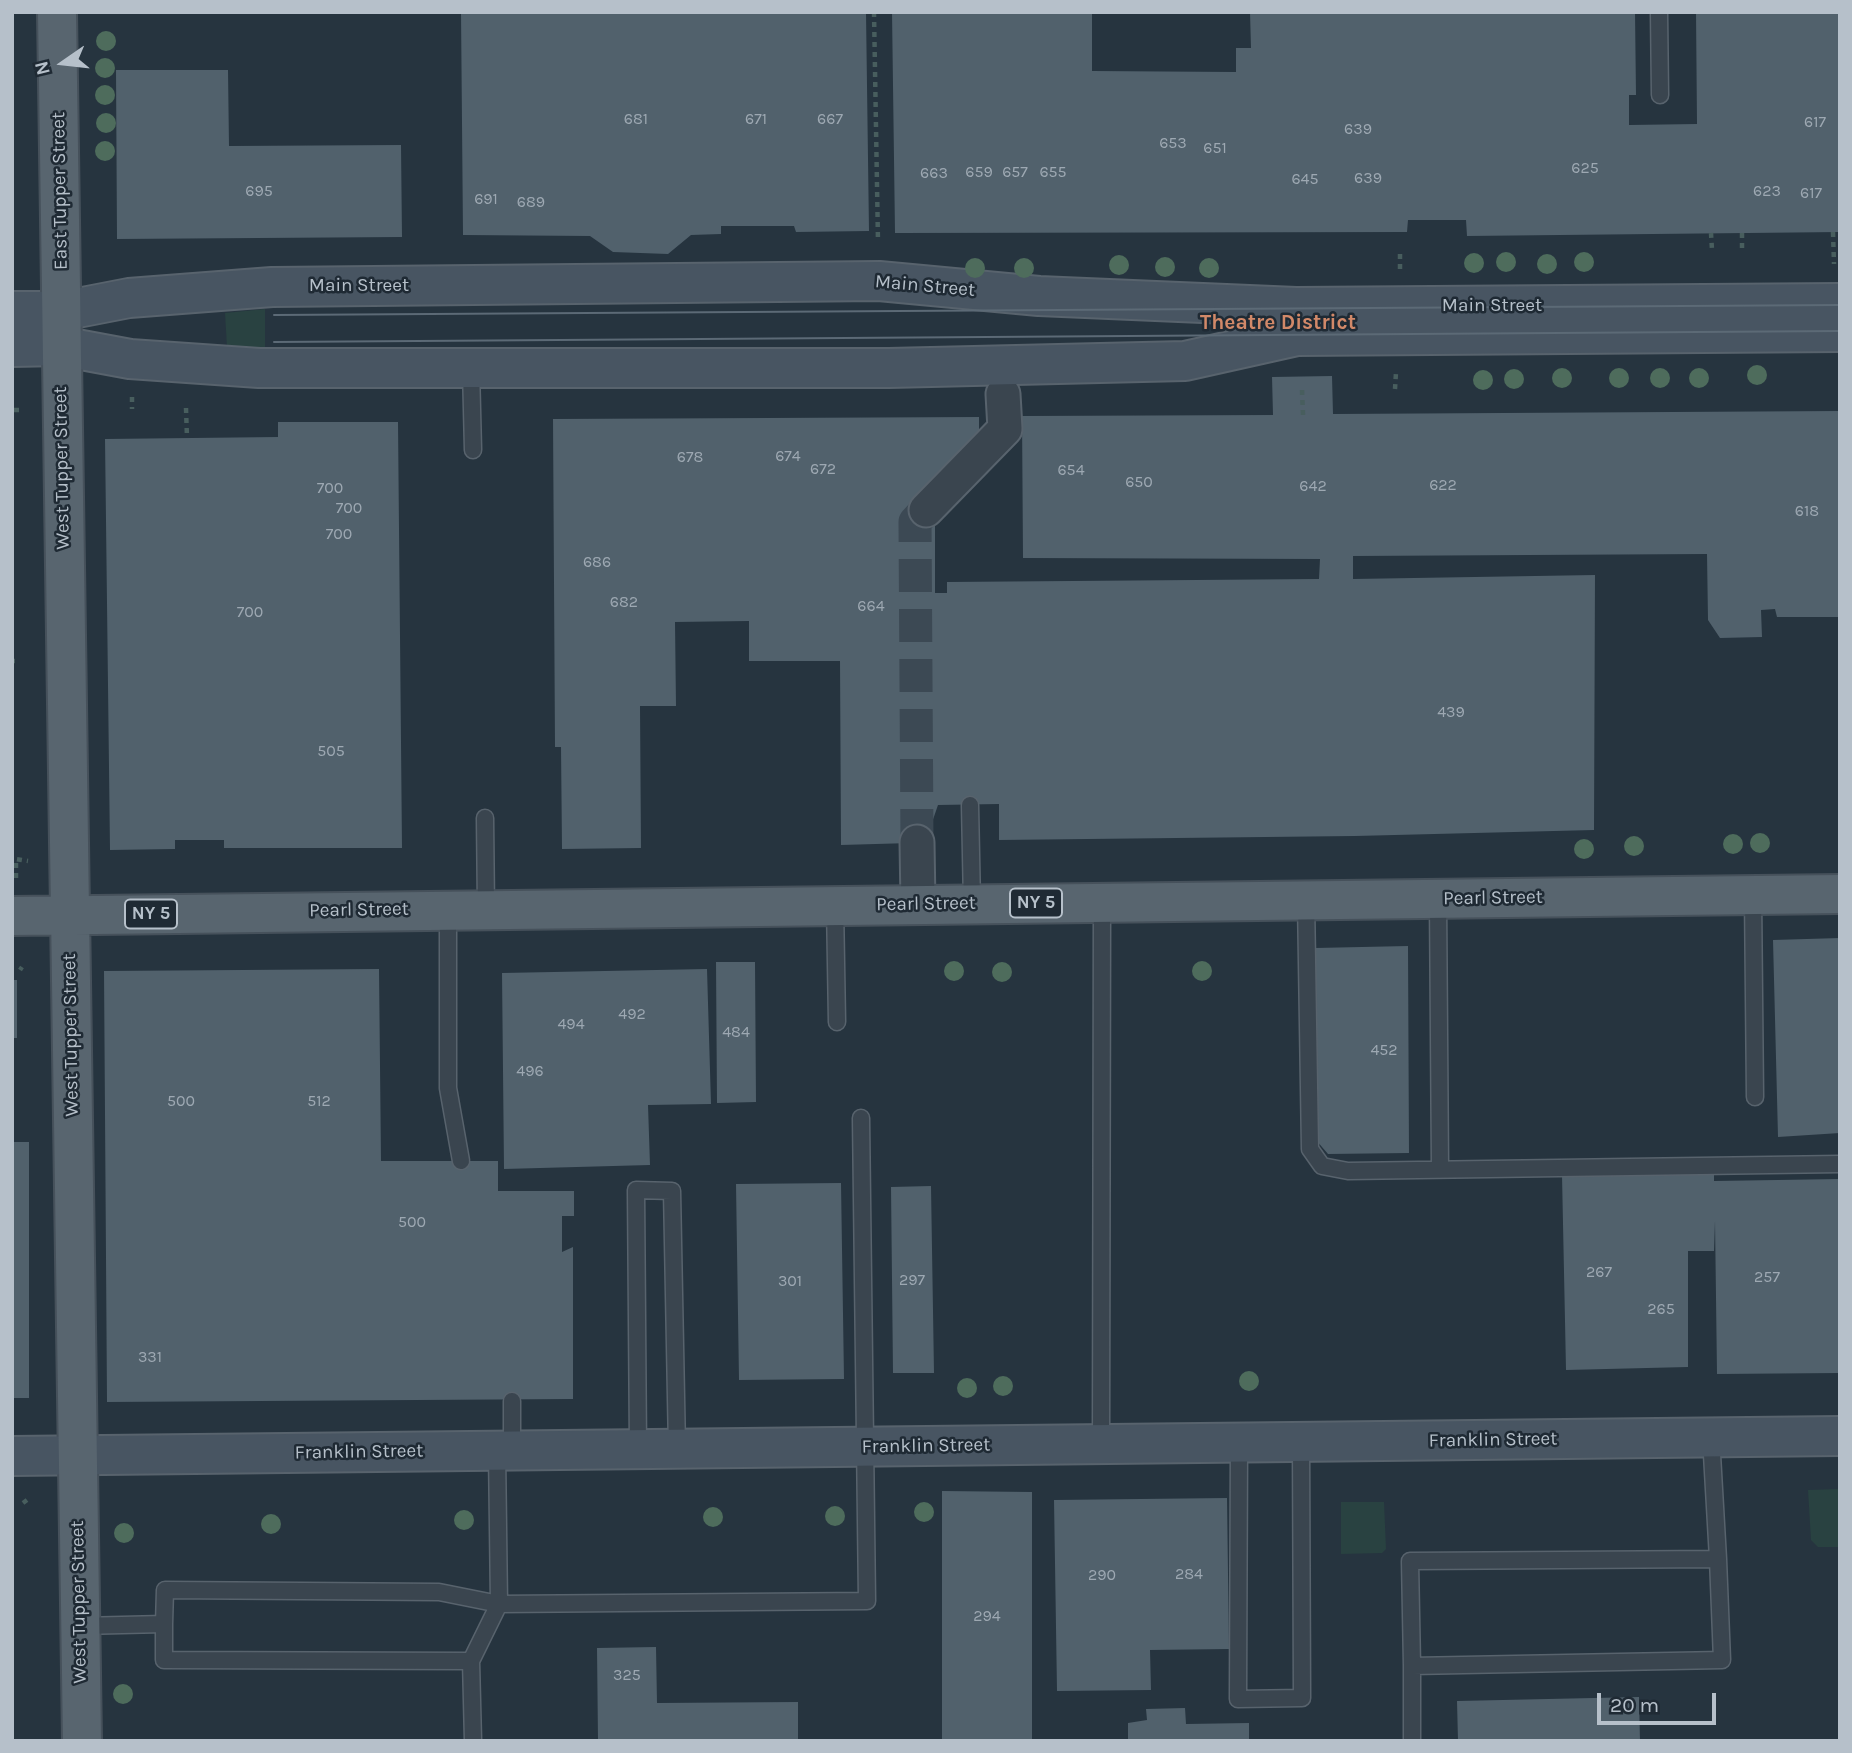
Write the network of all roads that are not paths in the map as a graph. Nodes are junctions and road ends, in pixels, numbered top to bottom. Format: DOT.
graph roads {
  1 [pos="57,12"];
  2 [pos="1659,12"];
  3 [pos="1660,95"];
  4 [pos="1840,303"];
  5 [pos="12,311"];
  6 [pos="61,328"];
  7 [pos="1840,332"];
  8 [pos="12,346"];
  9 [pos="471,368"];
  10 [pos="1003,394"];
  11 [pos="473,450"];
  12 [pos="926,510"];
  13 [pos="970,804"];
  14 [pos="485,818"];
  15 [pos="918,842"];
  16 [pos="1840,894"];
  17 [pos="1753,895"];
  18 [pos="1438,899"];
  19 [pos="1306,900"];
  20 [pos="1102,902"];
  21 [pos="918,904"];
  22 [pos="972,904"];
  23 [pos="835,905"];
  24 [pos="448,909"];
  25 [pos="486,909"];
  26 [pos="69,915"];
  27 [pos="12,916"];
  28 [pos="837,1022"];
  29 [pos="1755,1097"];
  30 [pos="861,1118"];
  31 [pos="461,1161"];
  32 [pos="1840,1164"];
  33 [pos="1440,1169"];
  34 [pos="512,1401"];
  35 [pos="1840,1436"];
  36 [pos="1711,1437"];
  37 [pos="1301,1442"];
  38 [pos="1239,1443"];
  39 [pos="1101,1444"];
  40 [pos="864,1447"];
  41 [pos="638,1449"];
  42 [pos="677,1449"];
  43 [pos="505,1450"];
  44 [pos="77,1455"];
  45 [pos="12,1456"];
  46 [pos="1718,1559"];
  47 [pos="499,1604"];
  48 [pos="164,1624"];
  49 [pos="80,1626"];
  50 [pos="471,1661"];
  51 [pos="1412,1666"];
  52 [pos="82,1741"];
  53 [pos="473,1741"];
  54 [pos="1412,1741"];
  1 -- 6 [label="main road, East Tupper Street"];
  2 -- 3 [label="lane"];
  4 -- 6 [label="main road, Main Street"];
  5 -- 6 [label="main road, Main Street"];
  6 -- 8 [label="main road"];
  6 -- 9 [label="main road, Main Street"];
  6 -- 26 [label="main road, West Tupper Street"];
  7 -- 9 [label="main road, Main Street"];
  9 -- 11 [label="lane"];
  10 -- 12 [label="street"];
  13 -- 22 [label="lane"];
  14 -- 25 [label="lane"];
  15 -- 21 [label="street"];
  16 -- 17 [label="main road, Pearl Street / NY 5"];
  17 -- 18 [label="main road, Pearl Street / NY 5"];
  17 -- 29 [label="lane"];
  18 -- 19 [label="main road, Pearl Street / NY 5"];
  18 -- 33 [label="lane"];
  19 -- 20 [label="main road, Pearl Street / NY 5"];
  19 -- 33 [label="lane"];
  20 -- 22 [label="main road, Pearl Street / NY 5"];
  20 -- 39 [label="lane"];
  21 -- 22 [label="main road, Pearl Street / NY 5"];
  21 -- 23 [label="main road, Pearl Street / NY 5"];
  23 -- 25 [label="main road, Pearl Street / NY 5"];
  23 -- 28 [label="lane"];
  24 -- 25 [label="main road, Pearl Street / NY 5"];
  24 -- 26 [label="main road, Pearl Street / NY 5"];
  24 -- 31 [label="lane"];
  26 -- 27 [label="main road, Pearl Street / NY 5"];
  26 -- 44 [label="main road, West Tupper Street"];
  30 -- 40 [label="lane"];
  32 -- 33 [label="lane"];
  34 -- 43 [label="lane"];
  35 -- 36 [label="main road, Franklin Street"];
  36 -- 37 [label="main road, Franklin Street"];
  36 -- 46 [label="lane"];
  37 -- 38 [label="main road, Franklin Street"];
  37 -- 38 [label="lane"];
  38 -- 39 [label="main road, Franklin Street"];
  39 -- 40 [label="main road, Franklin Street"];
  40 -- 42 [label="main road, Franklin Street"];
  40 -- 47 [label="lane"];
  41 -- 42 [label="main road, Franklin Street"];
  41 -- 42 [label="lane"];
  41 -- 43 [label="main road, Franklin Street"];
  43 -- 44 [label="main road, Franklin Street"];
  43 -- 47 [label="lane"];
  44 -- 45 [label="main road, Franklin Street"];
  44 -- 49 [label="main road, West Tupper Street"];
  46 -- 51 [label="lane"];
  46 -- 51 [label="lane"];
  47 -- 48 [label="lane"];
  47 -- 50 [label="lane"];
  48 -- 49 [label="lane"];
  48 -- 50 [label="lane"];
  49 -- 52 [label="main road, West Tupper Street"];
  50 -- 53 [label="lane"];
  51 -- 54 [label="lane"];
}
